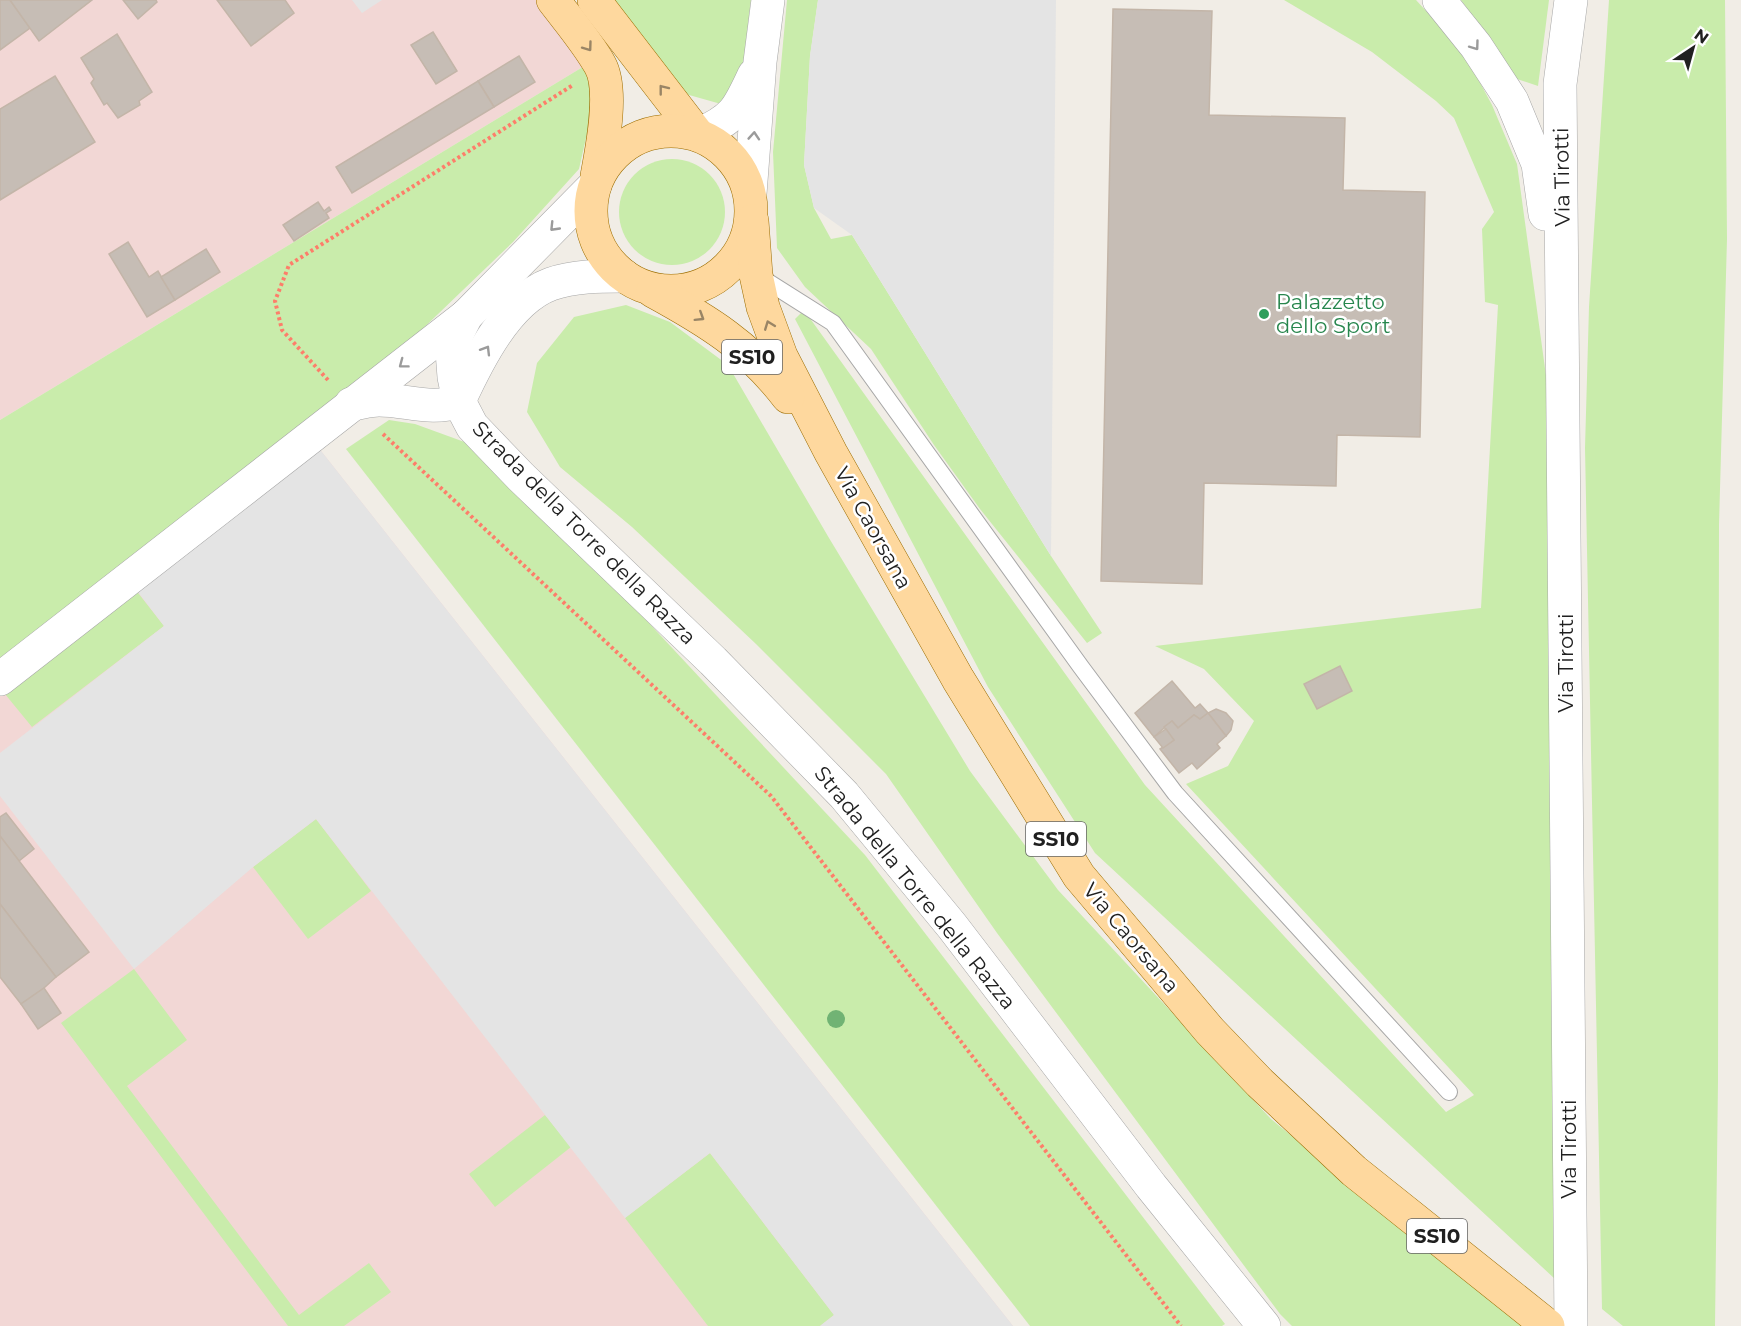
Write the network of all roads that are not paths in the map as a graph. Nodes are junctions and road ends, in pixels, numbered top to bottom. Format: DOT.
graph roads {
  1 [pos="553,0"];
  2 [pos="594,0"];
  3 [pos="768,0"];
  4 [pos="1438,0"];
  5 [pos="1571,0"];
  6 [pos="760,63"];
  7 [pos="698,135"];
  8 [pos="595,185"];
  9 [pos="751,208"];
  10 [pos="756,275"];
  11 [pos="636,282"];
  12 [pos="466,316"];
  13 [pos="1564,331"];
  14 [pos="459,401"];
  15 [pos="351,404"];
  16 [pos="831,453"];
  17 [pos="0,680"];
  18 [pos="1449,1092"];
  19 [pos="1264,1326"];
  20 [pos="1548,1326"];
  21 [pos="1571,1326"];
  1 -- 8 [label="main road, one-way"];
  7 -- 2 [label="main road, one-way"];
  3 -- 6 [label="street"];
  4 -- 13 [label="street, one-way"];
  5 -- 13 [label="street, Via Tirotti"];
  6 -- 7 [label="street"];
  9 -- 6 [label="street, one-way"];
  7 -- 8 [label="main road"];
  7 -- 9 [label="main road"];
  8 -- 11 [label="main road"];
  8 -- 12 [label="street, one-way"];
  9 -- 10 [label="main road, SS10"];
  9 -- 11 [label="main road"];
  16 -- 10 [label="main road, SS10, one-way"];
  10 -- 18 [label="lane"];
  14 -- 11 [label="street, one-way"];
  11 -- 16 [label="main road, SS10, one-way"];
  12 -- 14 [label="street, Strada della Torre della Razza"];
  12 -- 15 [label="street, one-way"];
  13 -- 21 [label="street, Via Tirotti"];
  14 -- 15 [label="street"];
  14 -- 19 [label="street, Strada della Torre della Razza"];
  15 -- 17 [label="street"];
  16 -- 20 [label="main road, Via Caorsana / SS10"];
}
